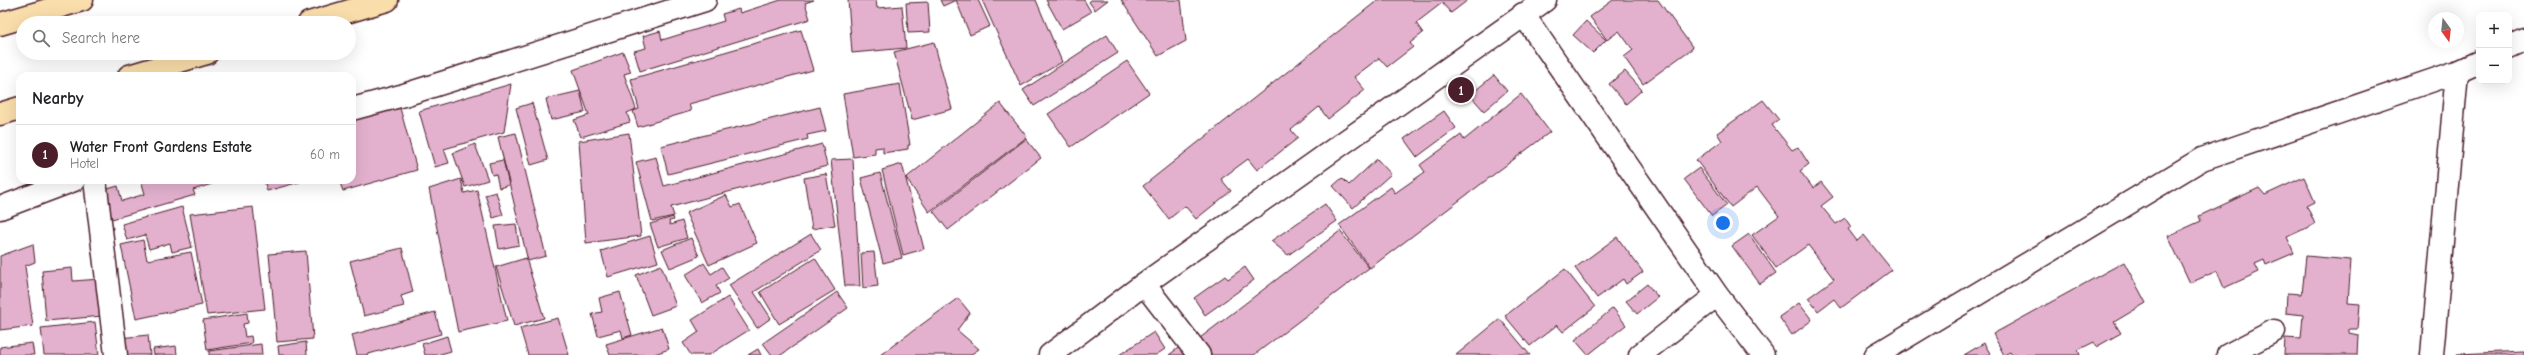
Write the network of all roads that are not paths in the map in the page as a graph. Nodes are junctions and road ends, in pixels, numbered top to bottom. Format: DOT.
graph roads {
  1 [pos="82,0"];
  2 [pos="387,0"];
  3 [pos="705,0"];
  4 [pos="1545,0"];
  5 [pos="1523,14"];
  6 [pos="27,16"];
  7 [pos="333,16"];
  8 [pos="16,19"];
  9 [pos="0,24"];
  10 [pos="2524,40"];
  11 [pos="2512,46"];
  12 [pos="183,60"];
  13 [pos="2476,63"];
  14 [pos="143,72"];
  15 [pos="2456,72"];
  16 [pos="356,108"];
  17 [pos="16,109"];
  18 [pos="0,114"];
  19 [pos="63,184"];
  20 [pos="95,184"];
  21 [pos="0,208"];
  22 [pos="1144,284"];
  23 [pos="1717,295"];
  24 [pos="2274,331"];
  25 [pos="116,355"];
  26 [pos="1050,355"];
  27 [pos="1199,355"];
  28 [pos="1640,355"];
  29 [pos="1763,355"];
  30 [pos="1876,355"];
  31 [pos="2228,355"];
  32 [pos="2432,355"];
  1 -- 6 [label="highway"];
  2 -- 7 [label="highway"];
  3 -- 16 [label="street"];
  4 -- 5 [label="street"];
  5 -- 22 [label="street"];
  5 -- 23 [label="street"];
  8 -- 9 [label="highway"];
  10 -- 11 [label="street"];
  12 -- 14 [label="highway"];
  13 -- 15 [label="street"];
  15 -- 30 [label="street"];
  15 -- 32 [label="street"];
  17 -- 18 [label="highway"];
  19 -- 21 [label="street"];
  20 -- 25 [label="street"];
  22 -- 26 [label="street"];
  22 -- 27 [label="street"];
  23 -- 28 [label="street"];
  23 -- 29 [label="street"];
  24 -- 31 [label="street"];
}
